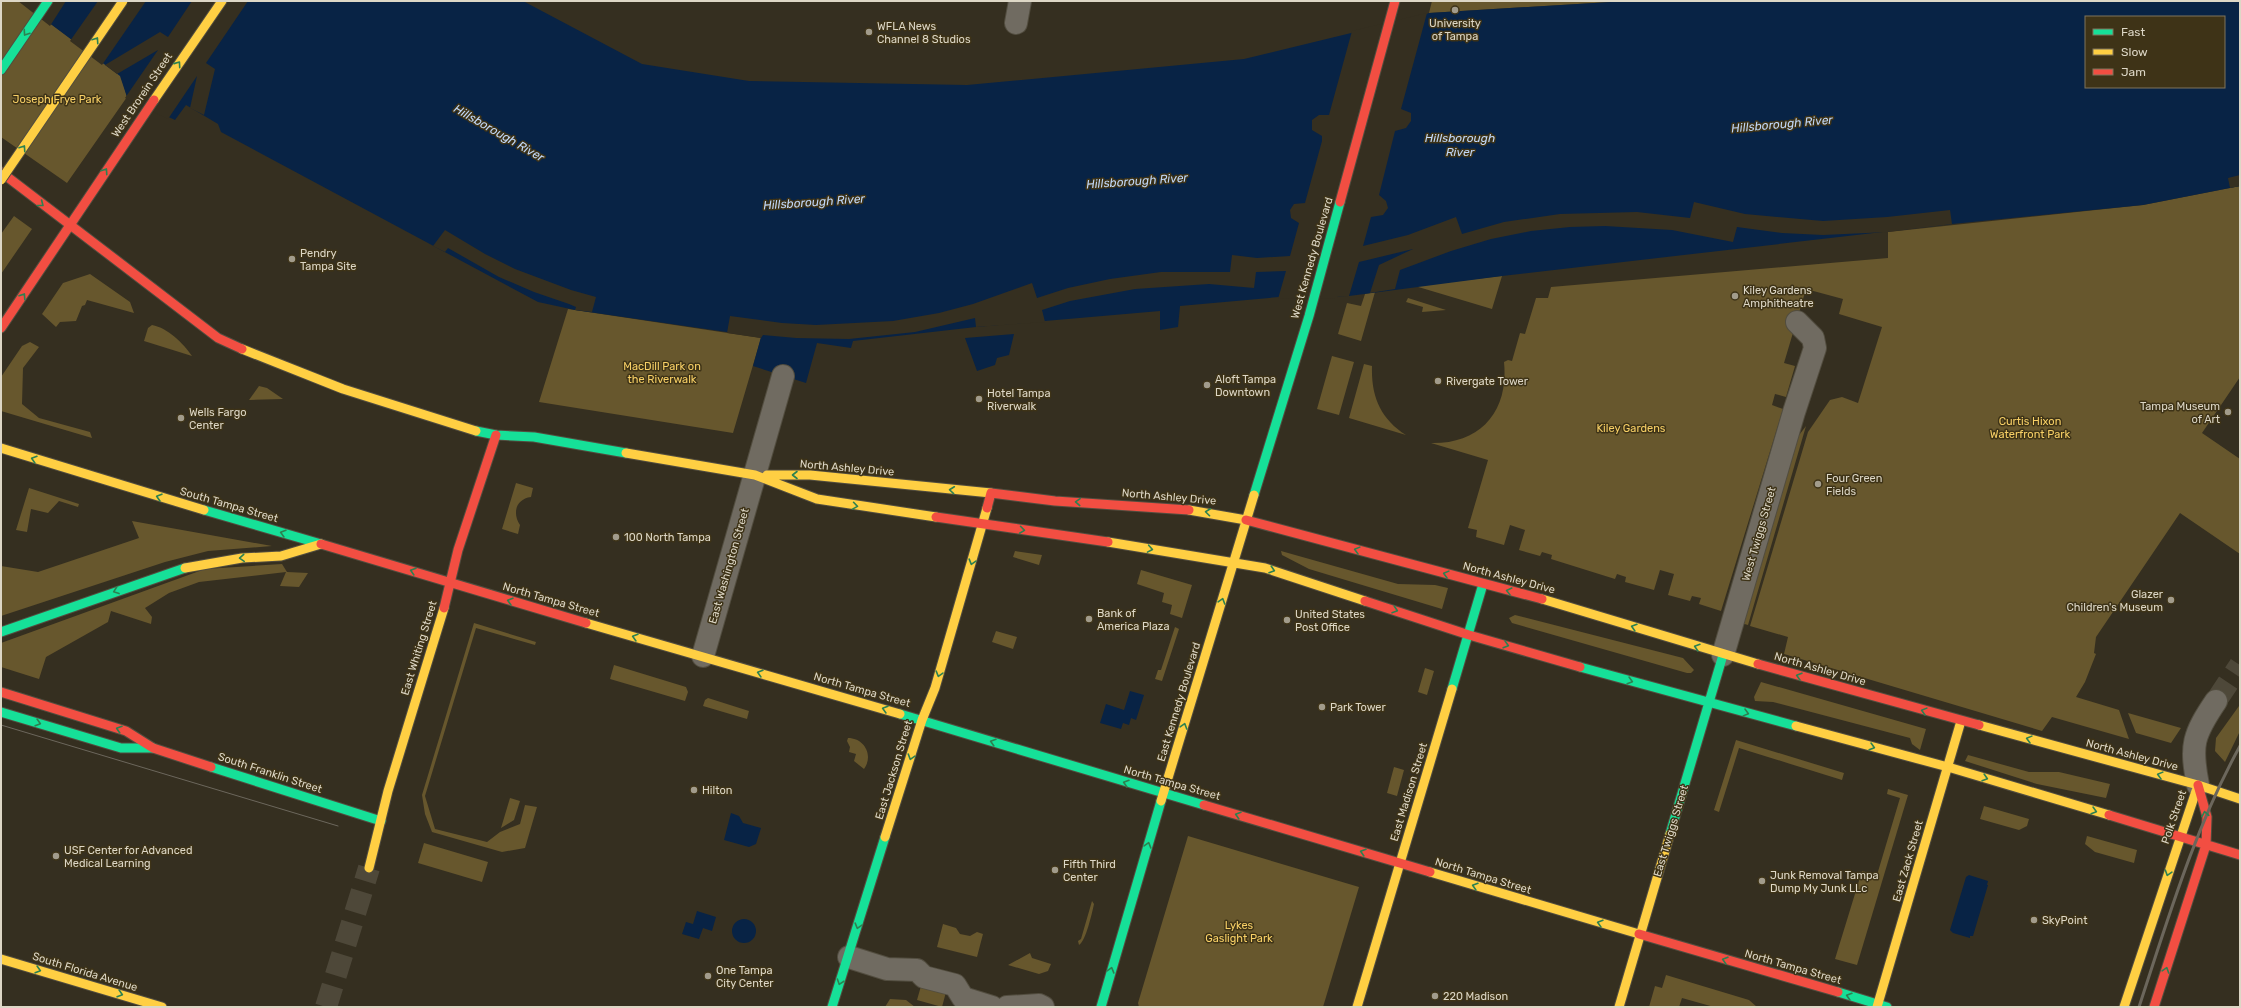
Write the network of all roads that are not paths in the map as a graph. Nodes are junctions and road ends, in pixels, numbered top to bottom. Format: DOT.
graph roads {
  1 [pos="48,1"];
  2 [pos="123,1"];
  3 [pos="222,1"];
  4 [pos="1020,1"];
  5 [pos="1395,1"];
  6 [pos="1016,22"];
  7 [pos="1,70"];
  8 [pos="1,172"];
  9 [pos="1,180"];
  10 [pos="69,224"];
  11 [pos="1797,322"];
  12 [pos="1,328"];
  13 [pos="783,376"];
  14 [pos="496,435"];
  15 [pos="1,448"];
  16 [pos="754,475"];
  17 [pos="991,493"];
  18 [pos="1246,520"];
  19 [pos="983,524"];
  20 [pos="321,544"];
  21 [pos="1233,563"];
  22 [pos="450,583"];
  23 [pos="1483,584"];
  24 [pos="1,632"];
  25 [pos="1469,635"];
  26 [pos="1723,655"];
  27 [pos="703,656"];
  28 [pos="1,692"];
  29 [pos="2216,701"];
  30 [pos="1709,703"];
  31 [pos="1,712"];
  32 [pos="922,720"];
  33 [pos="1961,721"];
  34 [pos="153,748"];
  35 [pos="1948,767"];
  36 [pos="2198,785"];
  37 [pos="1164,793"];
  38 [pos="2240,799"];
  39 [pos="380,821"];
  40 [pos="2181,836"];
  41 [pos="2206,845"];
  42 [pos="2240,855"];
  43 [pos="1400,863"];
  44 [pos="369,868"];
  45 [pos="1639,934"];
  46 [pos="849,957"];
  47 [pos="1,959"];
  48 [pos="1880,1006"];
  49 [pos="162,1007"];
  50 [pos="832,1007"];
  51 [pos="992,1007"];
  52 [pos="1007,1007"];
  53 [pos="1043,1007"];
  54 [pos="1101,1007"];
  55 [pos="1357,1007"];
  56 [pos="1619,1007"];
  57 [pos="2124,1007"];
  58 [pos="2154,1007"];
  1 -- 7 [label="main road, one-way"];
  9 -- 2 [label="main road, one-way, bridge"];
  10 -- 3 [label="main road, West Brorein Street, one-way"];
  4 -- 6 [label="street"];
  5 -- 18 [label="main road, West Kennedy Boulevard"];
  8 -- 10 [label="main road, one-way"];
  12 -- 10 [label="main road, West Brorein Street, one-way"];
  10 -- 14 [label="main road"];
  11 -- 26 [label="street, West Twiggs Street"];
  13 -- 16 [label="street, East Washington Street"];
  14 -- 16 [label="main road"];
  14 -- 22 [label="main road, East Whiting Street"];
  20 -- 15 [label="main road, South Tampa Street, one-way"];
  17 -- 16 [label="main road, North Ashley Drive, one-way"];
  16 -- 19 [label="main road, one-way"];
  16 -- 27 [label="street, East Washington Street"];
  18 -- 17 [label="main road, North Ashley Drive, one-way"];
  17 -- 19 [label="main road, East Jackson Street"];
  18 -- 21 [label="main road, East Kennedy Boulevard"];
  23 -- 18 [label="main road, North Ashley Drive, one-way"];
  19 -- 21 [label="main road, one-way"];
  19 -- 32 [label="main road, East Jackson Street, one-way"];
  22 -- 20 [label="main road, South Tampa Street, one-way"];
  20 -- 24 [label="main road, one-way"];
  21 -- 25 [label="main road, one-way"];
  37 -- 21 [label="main road, East Kennedy Boulevard, one-way"];
  27 -- 22 [label="main road, North Tampa Street, one-way"];
  22 -- 39 [label="main road, East Whiting Street"];
  23 -- 25 [label="main road, East Madison Street"];
  26 -- 23 [label="main road, North Ashley Drive, one-way"];
  25 -- 30 [label="main road, one-way"];
  25 -- 43 [label="main road, East Madison Street"];
  26 -- 30 [label="main road, East Twiggs Street"];
  33 -- 26 [label="main road, North Ashley Drive, one-way"];
  32 -- 27 [label="main road, North Tampa Street, one-way"];
  34 -- 28 [label="main road, South Franklin Street, one-way"];
  29 -- 36 [label="street"];
  30 -- 35 [label="main road, one-way"];
  30 -- 45 [label="main road, East Twiggs Street"];
  31 -- 34 [label="main road, South Franklin Street, one-way"];
  37 -- 32 [label="main road, North Tampa Street, one-way"];
  32 -- 46 [label="main road, East Jackson Street, one-way"];
  33 -- 35 [label="main road, East Zack Street"];
  36 -- 33 [label="main road, North Ashley Drive, one-way"];
  34 -- 39 [label="main road, South Franklin Street"];
  35 -- 40 [label="main road, one-way"];
  35 -- 48 [label="main road, East Zack Street"];
  36 -- 38 [label="main road, North Ashley Drive"];
  36 -- 40 [label="main road, Polk Street"];
  41 -- 36 [label="main road, Polk Street, one-way"];
  43 -- 37 [label="main road, North Tampa Street, one-way"];
  54 -- 37 [label="main road, East Kennedy Boulevard, one-way"];
  39 -- 44 [label="main road, East Whiting Street"];
  40 -- 41 [label="main road"];
  40 -- 57 [label="main road, Polk Street, one-way"];
  41 -- 42 [label="main road"];
  58 -- 41 [label="main road, Polk Street, one-way"];
  45 -- 43 [label="main road, North Tampa Street, one-way"];
  43 -- 55 [label="main road, East Madison Street"];
  48 -- 45 [label="main road, North Tampa Street, one-way"];
  45 -- 56 [label="main road, East Twiggs Street"];
  46 -- 50 [label="main road, East Jackson Street, one-way"];
  46 -- 51 [label="street"];
  47 -- 49 [label="main road, South Florida Avenue, one-way"];
  52 -- 53 [label="street"];
}
